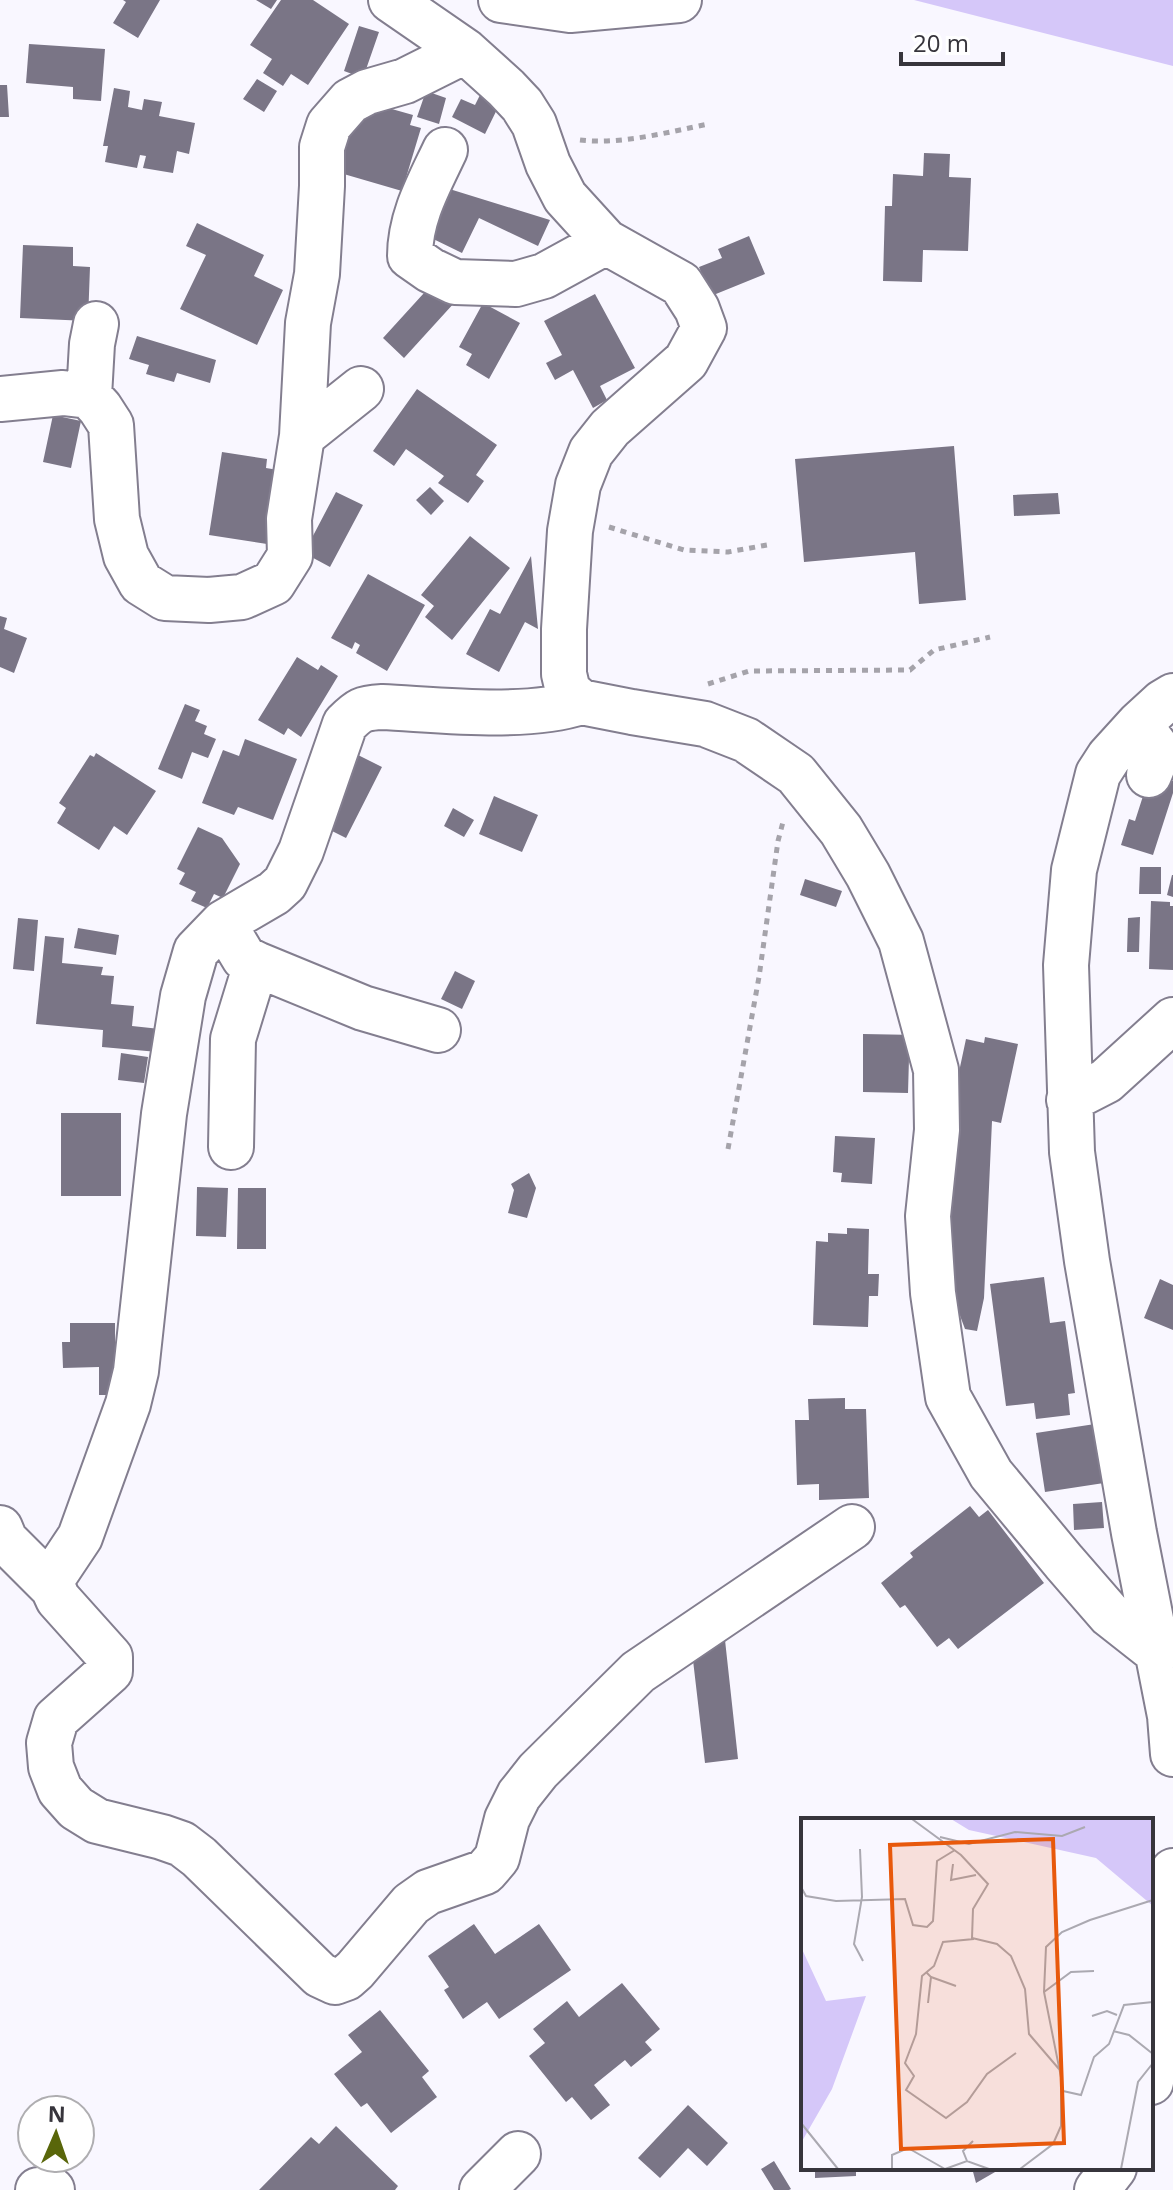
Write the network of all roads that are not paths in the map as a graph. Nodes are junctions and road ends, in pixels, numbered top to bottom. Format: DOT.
graph roads {
  1 [pos="391,0"];
  2 [pos="501,0"];
  3 [pos="679,0"];
  4 [pos="465,51"];
  5 [pos="445,150"];
  6 [pos="606,242"];
  7 [pos="96,324"];
  8 [pos="361,389"];
  9 [pos="89,396"];
  10 [pos="0,399"];
  11 [pos="302,436"];
  12 [pos="1173,696"];
  13 [pos="581,702"];
  14 [pos="1139,724"];
  15 [pos="1149,775"];
  16 [pos="223,923"];
  17 [pos="256,964"];
  18 [pos="1173,1020"];
  19 [pos="438,1030"];
  20 [pos="1069,1100"];
  21 [pos="231,1147"];
  22 [pos="852,1527"];
  23 [pos="0,1528"];
  24 [pos="53,1588"];
  25 [pos="1157,1652"];
  26 [pos="1173,1754"];
  27 [pos="1173,1871"];
  28 [pos="1153,2070"];
  29 [pos="518,2154"];
  30 [pos="38,2190"];
  31 [pos="52,2190"];
  32 [pos="482,2190"];
  1 -- 4 [label="street"];
  2 -- 3 [label="street"];
  4 -- 6 [label="street"];
  4 -- 11 [label="street"];
  5 -- 6 [label="street"];
  6 -- 13 [label="street"];
  7 -- 9 [label="street"];
  8 -- 11 [label="street"];
  9 -- 10 [label="street"];
  9 -- 11 [label="street"];
  12 -- 14 [label="street"];
  13 -- 16 [label="street"];
  13 -- 25 [label="street"];
  14 -- 15 [label="street"];
  14 -- 20 [label="street"];
  16 -- 17 [label="street"];
  16 -- 24 [label="street"];
  17 -- 19 [label="street"];
  17 -- 21 [label="street"];
  18 -- 20 [label="street"];
  20 -- 25 [label="street"];
  22 -- 24 [label="street"];
  23 -- 24 [label="street"];
  25 -- 26 [label="street"];
  27 -- 28 [label="street"];
  29 -- 32 [label="street"];
  30 -- 31 [label="street"];
}
